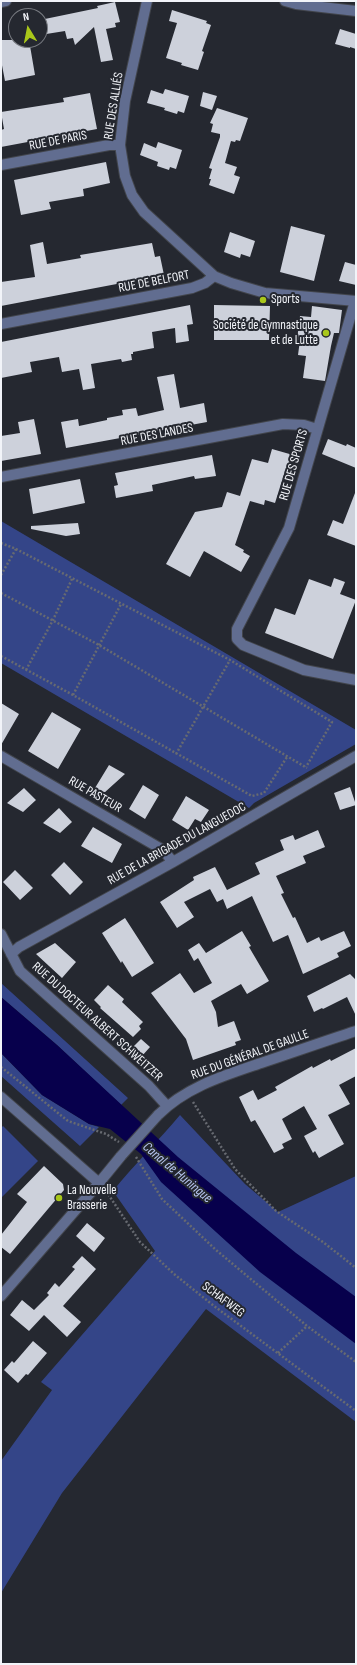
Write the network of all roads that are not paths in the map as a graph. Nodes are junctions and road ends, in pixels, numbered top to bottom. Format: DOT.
graph roads {
  1 [pos="6,1"];
  2 [pos="147,1"];
  3 [pos="285,1"];
  4 [pos="1,2"];
  5 [pos="356,11"];
  6 [pos="120,145"];
  7 [pos="1,165"];
  8 [pos="214,276"];
  9 [pos="356,301"];
  10 [pos="1,324"];
  11 [pos="318,429"];
  12 [pos="1,477"];
  13 [pos="356,680"];
  14 [pos="1,756"];
  15 [pos="356,756"];
  16 [pos="173,862"];
  17 [pos="1,934"];
  18 [pos="11,954"];
  19 [pos="356,1031"];
  20 [pos="1,1097"];
  21 [pos="167,1106"];
  22 [pos="99,1183"];
  23 [pos="1,1296"];
  1 -- 4 [label="street"];
  2 -- 6 [label="street, RUE DES ALLIÉS"];
  3 -- 5 [label="street"];
  6 -- 7 [label="street, RUE DE PARIS"];
  6 -- 8 [label="street, RUE DES ALLIÉS"];
  8 -- 9 [label="street"];
  8 -- 10 [label="street, RUE DE BELFORT"];
  9 -- 11 [label="street, RUE DES SPORTS"];
  11 -- 12 [label="street, RUE DES LANDES"];
  11 -- 13 [label="street, RUE DES SPORTS"];
  14 -- 16 [label="street, RUE PASTEUR"];
  15 -- 16 [label="street, RUE DE LA BRIGADE DU LANGUEDOC"];
  16 -- 18 [label="street, RUE DE LA BRIGADE DU LANGUEDOC"];
  17 -- 18 [label="street, RUE DU DOCTEUR ALBERT SCHWEITZER"];
  18 -- 21 [label="street, RUE DU DOCTEUR ALBERT SCHWEITZER"];
  19 -- 21 [label="street, RUE DU GÉNÉRAL DE GAULLE"];
  20 -- 22 [label="street"];
  21 -- 22 [label="street, RUE DU GÉNÉRAL DE GAULLE, bridge"];
  22 -- 23 [label="street, RUE DU GÉNÉRAL DE GAULLE"];
}
